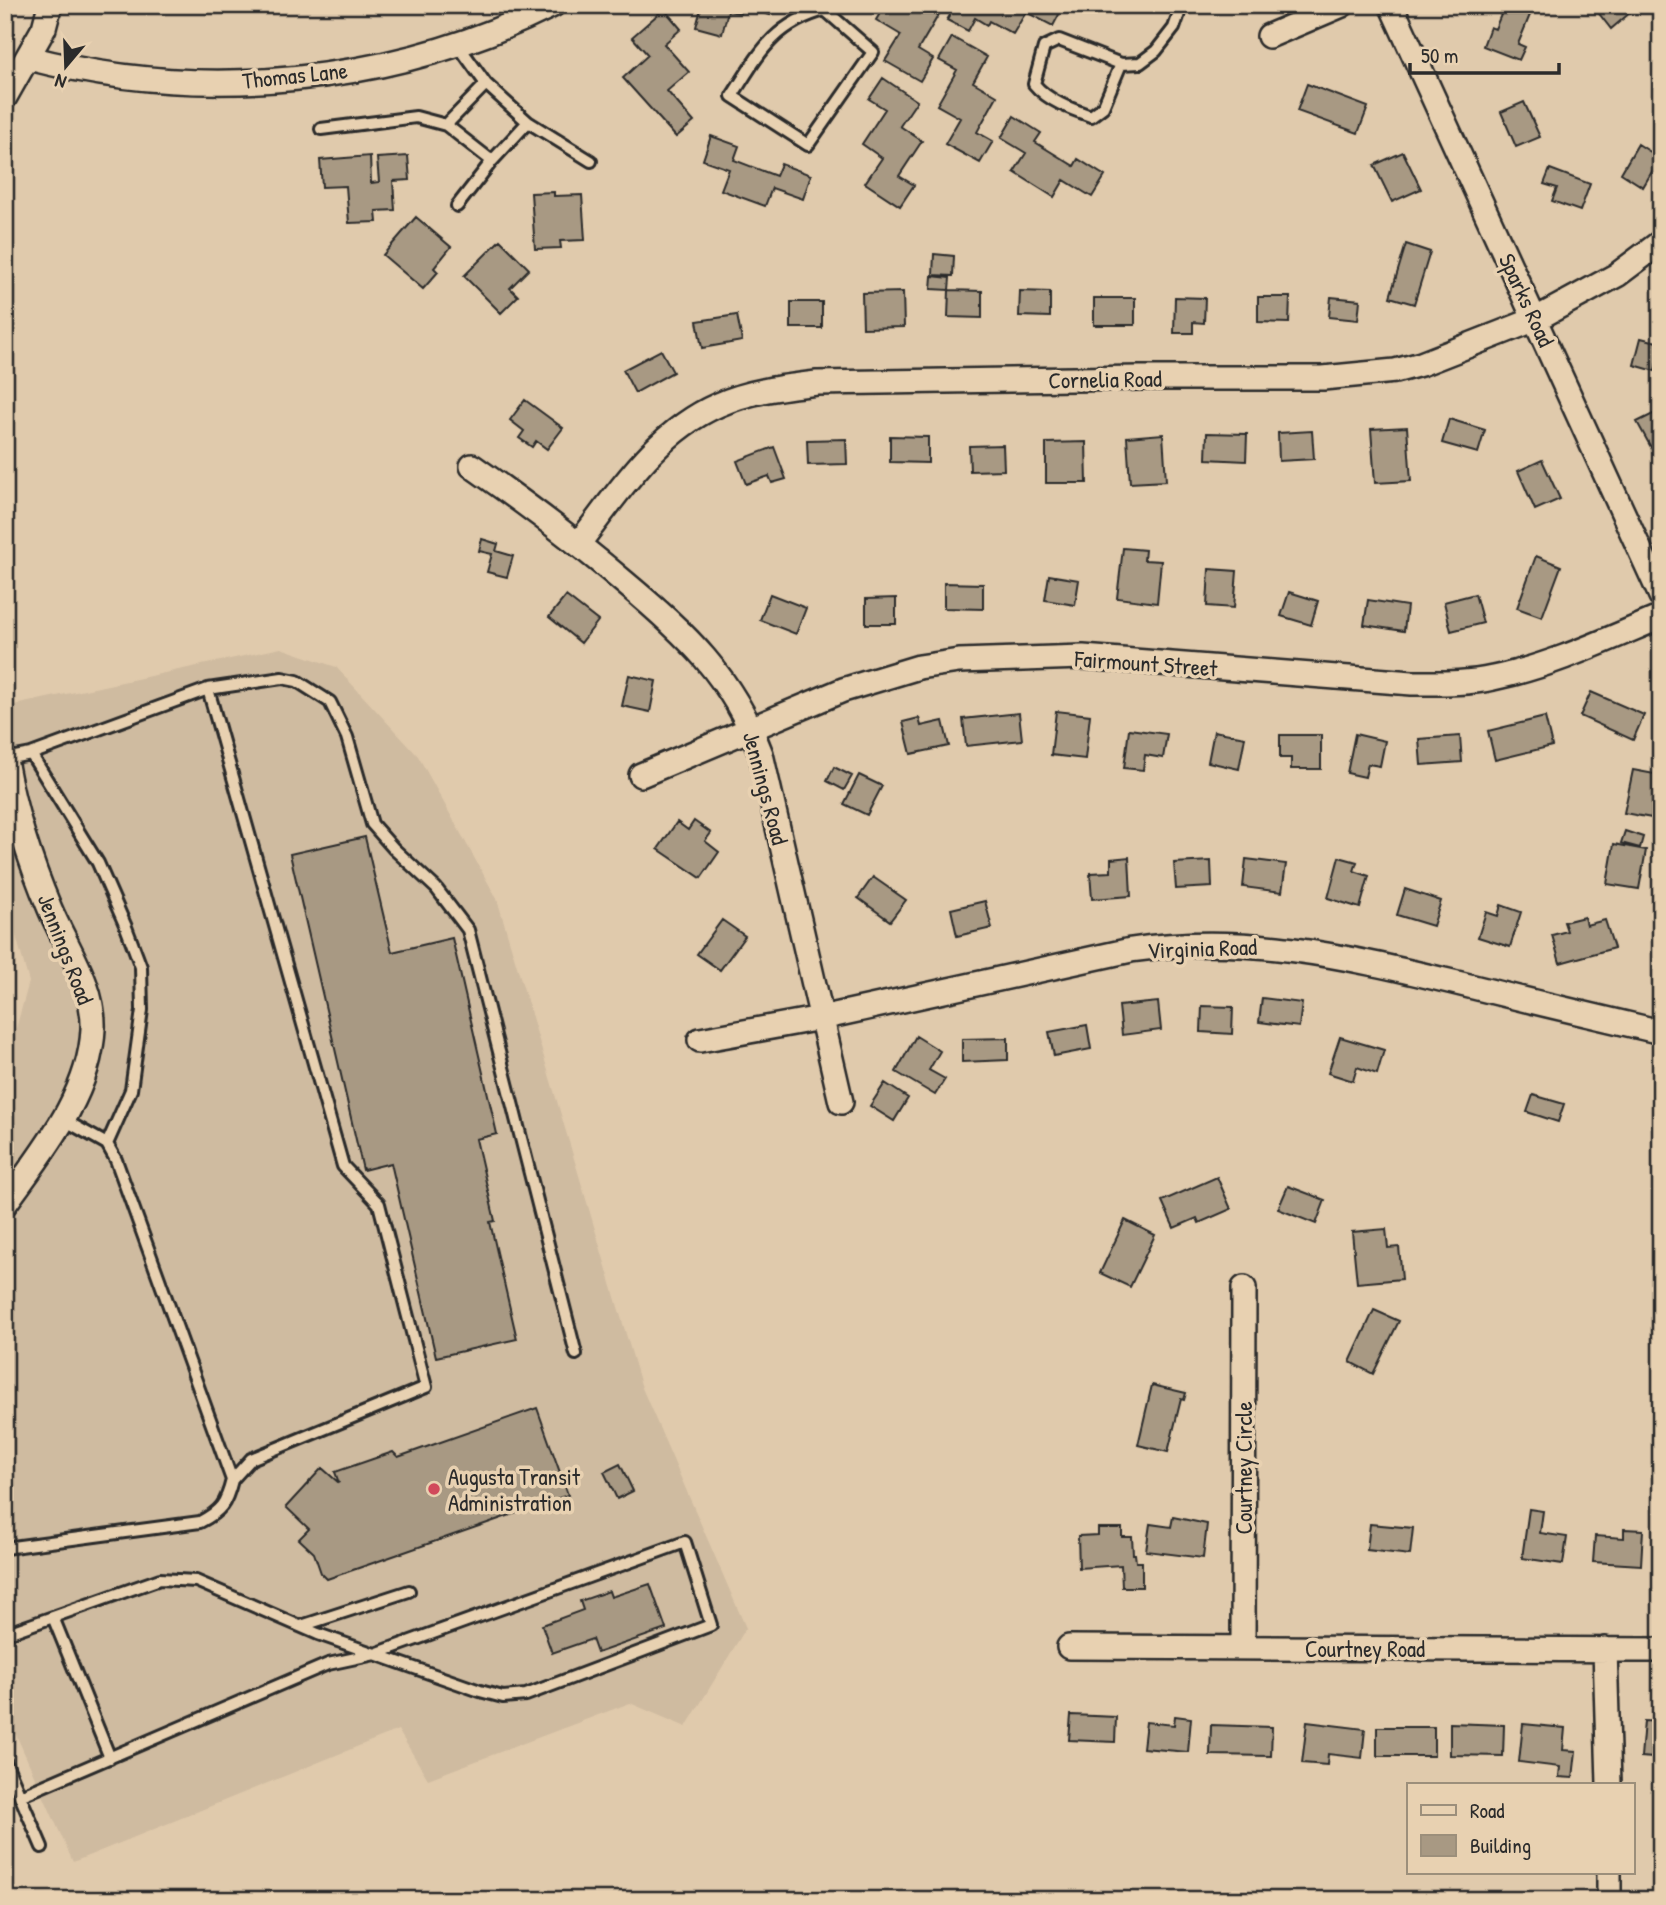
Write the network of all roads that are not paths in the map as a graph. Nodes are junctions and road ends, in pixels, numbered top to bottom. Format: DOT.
graph roads {
  1 [pos="50,5"];
  2 [pos="553,5"];
  3 [pos="1182,5"];
  4 [pos="1342,5"];
  5 [pos="1391,5"];
  6 [pos="826,8"];
  7 [pos="1269,36"];
  8 [pos="458,45"];
  9 [pos="29,58"];
  10 [pos="1121,64"];
  11 [pos="486,84"];
  12 [pos="5,97"];
  13 [pos="528,122"];
  14 [pos="446,125"];
  15 [pos="321,129"];
  16 [pos="492,161"];
  17 [pos="591,161"];
  18 [pos="457,206"];
  19 [pos="1661,243"];
  20 [pos="1536,319"];
  21 [pos="472,466"];
  22 [pos="579,543"];
  23 [pos="1661,596"];
  24 [pos="1661,617"];
  25 [pos="208,689"];
  26 [pos="751,728"];
  27 [pos="31,754"];
  28 [pos="5,759"];
  29 [pos="641,775"];
  30 [pos="821,1018"];
  31 [pos="1659,1025"];
  32 [pos="700,1040"];
  33 [pos="841,1102"];
  34 [pos="64,1120"];
  35 [pos="107,1144"];
  36 [pos="5,1204"];
  37 [pos="1244,1288"];
  38 [pos="576,1354"];
  39 [pos="232,1480"];
  40 [pos="5,1548"];
  41 [pos="409,1591"];
  42 [pos="53,1617"];
  43 [pos="301,1626"];
  44 [pos="5,1634"];
  45 [pos="1069,1647"];
  46 [pos="1243,1647"];
  47 [pos="1605,1649"];
  48 [pos="1661,1650"];
  49 [pos="375,1654"];
  50 [pos="110,1758"];
  51 [pos="5,1761"];
  52 [pos="1609,1783"];
  53 [pos="20,1796"];
  54 [pos="42,1847"];
  55 [pos="1609,1874"];
  56 [pos="1609,1900"];
  1 -- 9 [label="street"];
  2 -- 8 [label="street, Thomas Lane"];
  3 -- 10 [label="lane"];
  4 -- 7 [label="street"];
  5 -- 20 [label="street, Sparks Road"];
  6 -- 6 [label="lane"];
  8 -- 9 [label="street, Thomas Lane"];
  8 -- 11 [label="lane"];
  9 -- 12 [label="street"];
  10 -- 10 [label="lane"];
  11 -- 13 [label="lane"];
  11 -- 14 [label="lane"];
  13 -- 16 [label="lane"];
  13 -- 17 [label="lane"];
  14 -- 15 [label="lane"];
  14 -- 16 [label="lane"];
  16 -- 18 [label="lane"];
  19 -- 20 [label="street, Cornelia Road"];
  20 -- 22 [label="street, Cornelia Road"];
  20 -- 23 [label="street, Sparks Road"];
  21 -- 22 [label="street, Jennings Road"];
  22 -- 26 [label="street, Jennings Road"];
  24 -- 26 [label="street, Fairmount Street"];
  25 -- 27 [label="lane"];
  25 -- 38 [label="lane"];
  25 -- 39 [label="lane"];
  26 -- 29 [label="street, Fairmount Street"];
  26 -- 30 [label="street, Jennings Road"];
  27 -- 28 [label="lane"];
  27 -- 35 [label="lane"];
  28 -- 34 [label="street, Jennings Road"];
  30 -- 31 [label="street, Virginia Road"];
  30 -- 32 [label="street, Virginia Road"];
  30 -- 33 [label="street, Jennings Road"];
  34 -- 35 [label="lane"];
  34 -- 36 [label="street, Jennings Road"];
  35 -- 39 [label="lane"];
  37 -- 46 [label="street, Courtney Circle"];
  39 -- 40 [label="lane"];
  41 -- 43 [label="lane"];
  42 -- 43 [label="lane"];
  42 -- 44 [label="lane"];
  42 -- 50 [label="lane"];
  43 -- 49 [label="lane"];
  45 -- 46 [label="street, Courtney Road"];
  46 -- 47 [label="street, Courtney Road"];
  47 -- 48 [label="street, Courtney Road"];
  47 -- 52 [label="street"];
  49 -- 49 [label="lane"];
  49 -- 50 [label="lane"];
  50 -- 53 [label="lane"];
  51 -- 53 [label="lane"];
  53 -- 54 [label="lane"];
  55 -- 56 [label="street"];
}
